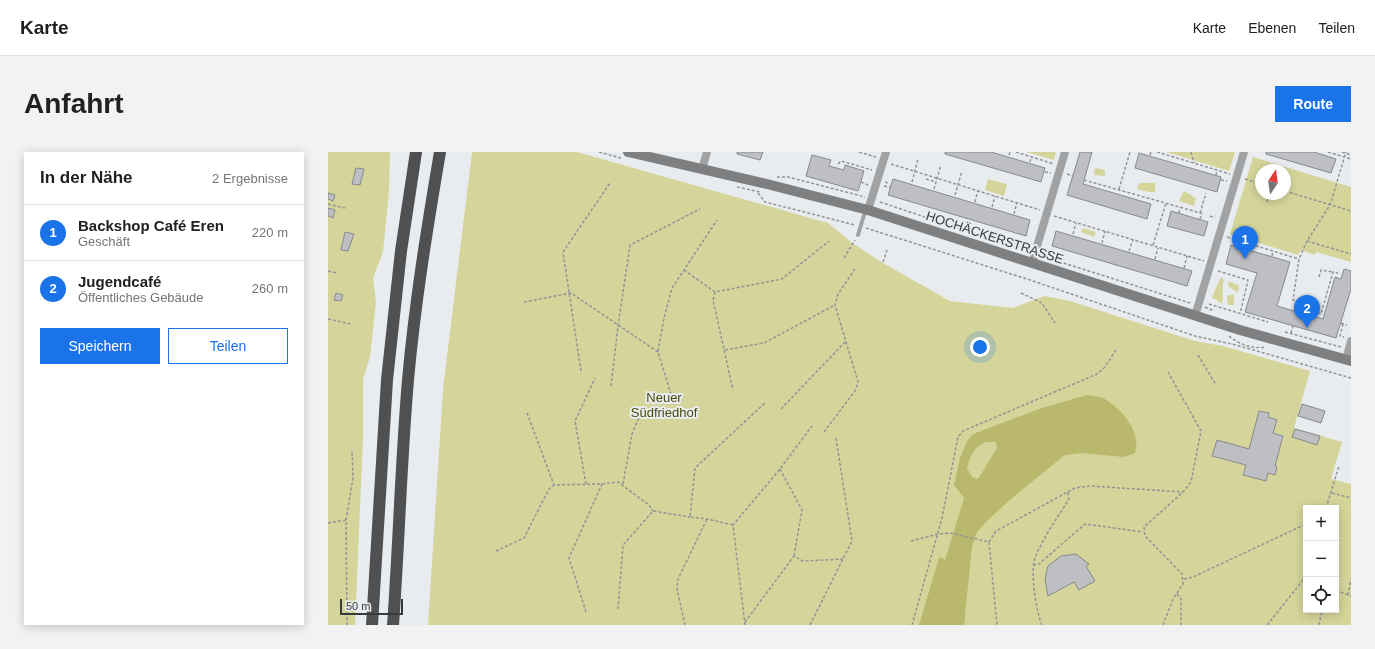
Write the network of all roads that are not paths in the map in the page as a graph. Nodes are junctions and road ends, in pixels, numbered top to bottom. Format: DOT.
graph roads {
  1 [pos="416,152"];
  2 [pos="440,152"];
  3 [pos="628,152"];
  4 [pos="706,152"];
  5 [pos="1065,152"];
  6 [pos="1244,152"];
  7 [pos="884,156"];
  8 [pos="702,169"];
  9 [pos="868,210"];
  10 [pos="858,234"];
  11 [pos="1032,263"];
  12 [pos="1195,316"];
  13 [pos="1348,339"];
  14 [pos="1348,360"];
  15 [pos="372,625"];
  16 [pos="393,625"];
  1 -- 15 [label="highway"];
  2 -- 16 [label="highway"];
  3 -- 8 [label="street, HOCHÄCKERSTRASSE"];
  4 -- 8 [label="street"];
  5 -- 11 [label="street"];
  6 -- 12 [label="street"];
  7 -- 9 [label="street"];
  8 -- 9 [label="street, HOCHÄCKERSTRASSE"];
  9 -- 10 [label="lane"];
  9 -- 11 [label="street, HOCHÄCKERSTRASSE"];
  11 -- 12 [label="street, HOCHÄCKERSTRASSE"];
  12 -- 14 [label="street, HOCHÄCKERSTRASSE"];
  13 -- 14 [label="street"];
}
